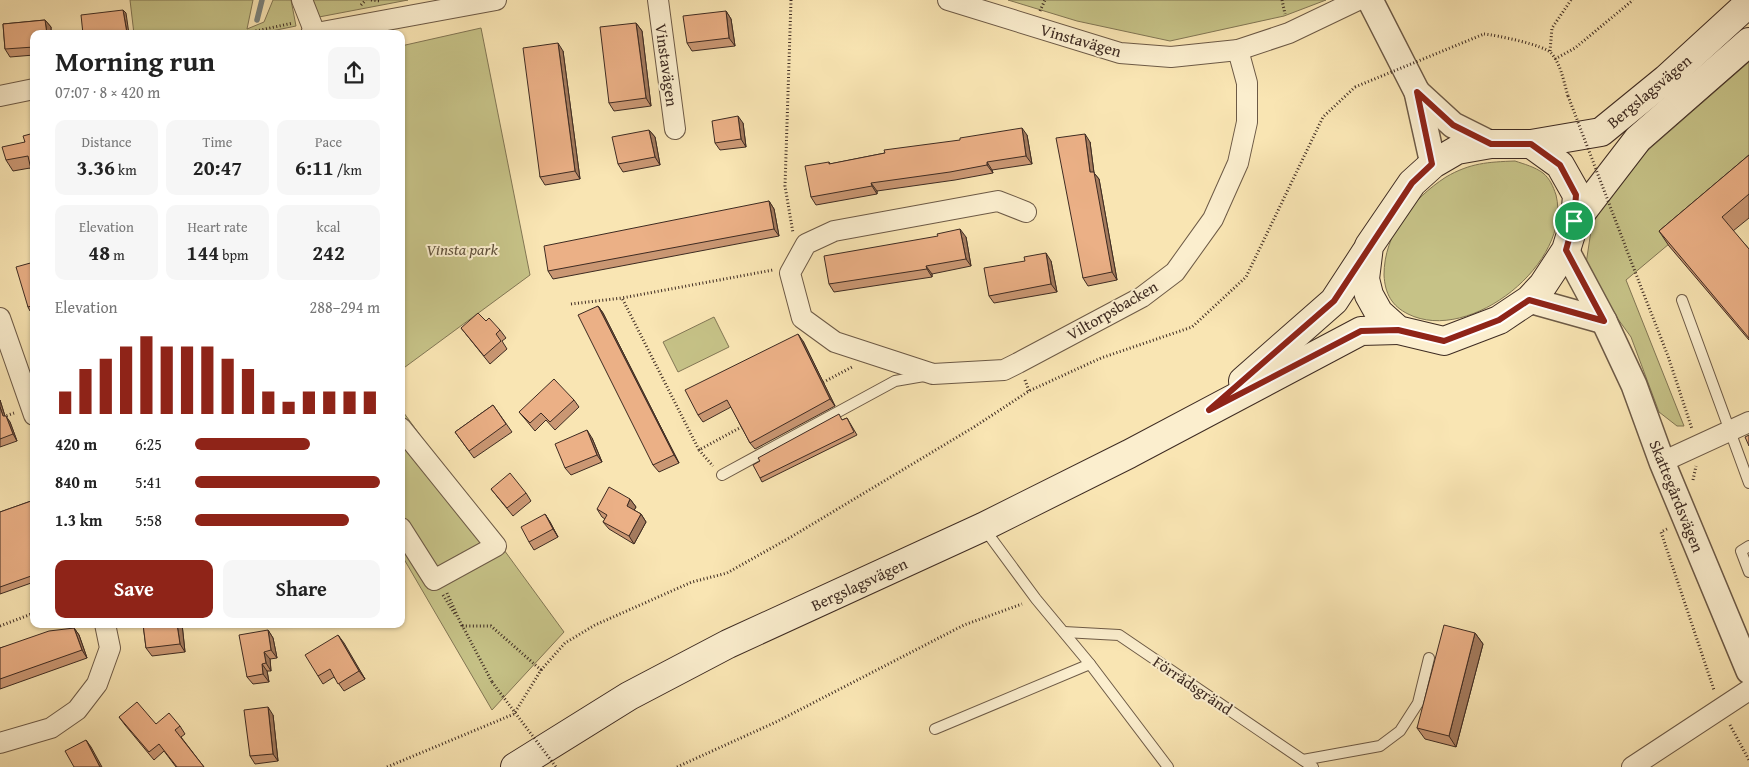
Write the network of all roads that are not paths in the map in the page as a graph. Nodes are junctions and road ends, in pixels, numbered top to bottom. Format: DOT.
graph roads {
  1 [pos="302,0"];
  2 [pos="496,0"];
  3 [pos="658,0"];
  4 [pos="948,0"];
  5 [pos="1358,0"];
  6 [pos="1370,0"];
  7 [pos="1749,3"];
  8 [pos="312,30"];
  9 [pos="330,30"];
  10 [pos="1749,42"];
  11 [pos="1238,50"];
  12 [pos="30,90"];
  13 [pos="1417,92"];
  14 [pos="0,96"];
  15 [pos="675,129"];
  16 [pos="1491,144"];
  17 [pos="1531,144"];
  18 [pos="1432,164"];
  19 [pos="1026,212"];
  20 [pos="1574,221"];
  21 [pos="1370,246"];
  22 [pos="1566,250"];
  23 [pos="1529,300"];
  24 [pos="1682,300"];
  25 [pos="0,318"];
  26 [pos="1604,321"];
  27 [pos="1398,330"];
  28 [pos="933,374"];
  29 [pos="30,404"];
  30 [pos="1209,410"];
  31 [pos="1749,422"];
  32 [pos="1730,432"];
  33 [pos="405,433"];
  34 [pos="1662,462"];
  35 [pos="722,475"];
  36 [pos="1749,483"];
  37 [pos="983,527"];
  38 [pos="405,534"];
  39 [pos="1749,546"];
  40 [pos="1749,572"];
  41 [pos="106,628"];
  42 [pos="1064,632"];
  43 [pos="1429,658"];
  44 [pos="1090,664"];
  45 [pos="1749,671"];
  46 [pos="1749,690"];
  47 [pos="935,729"];
  48 [pos="0,743"];
  49 [pos="1302,760"];
  50 [pos="515,767"];
  51 [pos="1168,767"];
  52 [pos="1313,767"];
  53 [pos="1632,767"];
  1 -- 8 [label="street"];
  2 -- 9 [label="street"];
  3 -- 15 [label="street, Vinstavägen"];
  4 -- 11 [label="street, Vinstavägen"];
  5 -- 11 [label="street, Vinstavägen"];
  6 -- 13 [label="street"];
  7 -- 17 [label="main road, Bergslagsvägen"];
  10 -- 20 [label="main road, Bergslagsvägen"];
  11 -- 28 [label="street, Viltorpsbacken"];
  12 -- 14 [label="street"];
  13 -- 16 [label="street"];
  13 -- 18 [label="street"];
  16 -- 17 [label="main road, Bergslagsvägen"];
  16 -- 18 [label="main road, Bergslagsvägen"];
  17 -- 20 [label="main road, Bergslagsvägen"];
  18 -- 21 [label="main road, Bergslagsvägen"];
  19 -- 28 [label="street, Viltorpsbacken"];
  20 -- 22 [label="main road, Bergslagsvägen"];
  21 -- 27 [label="main road, Bergslagsvägen"];
  21 -- 30 [label="main road, Bergslagsvägen"];
  22 -- 23 [label="main road, Bergslagsvägen"];
  22 -- 26 [label="street, Skattegårdsvägen"];
  23 -- 26 [label="street"];
  23 -- 27 [label="main road, Bergslagsvägen"];
  24 -- 32 [label="lane"];
  25 -- 29 [label="street"];
  26 -- 34 [label="street, Skattegårdsvägen"];
  27 -- 30 [label="main road, Bergslagsvägen"];
  28 -- 35 [label="lane, Viltorpsbacken"];
  30 -- 37 [label="main road, Bergslagsvägen"];
  31 -- 32 [label="street"];
  32 -- 34 [label="street"];
  32 -- 36 [label="lane"];
  33 -- 38 [label="street"];
  34 -- 45 [label="street, Skattegårdsvägen"];
  37 -- 42 [label="lane"];
  37 -- 50 [label="main road, Bergslagsvägen"];
  39 -- 40 [label="lane"];
  41 -- 48 [label="street"];
  42 -- 44 [label="lane"];
  42 -- 49 [label="lane, Förrådsgränd"];
  43 -- 49 [label="lane"];
  44 -- 47 [label="lane"];
  44 -- 51 [label="lane"];
  46 -- 53 [label="street"];
  49 -- 52 [label="lane, Förrådsgränd"];
}
